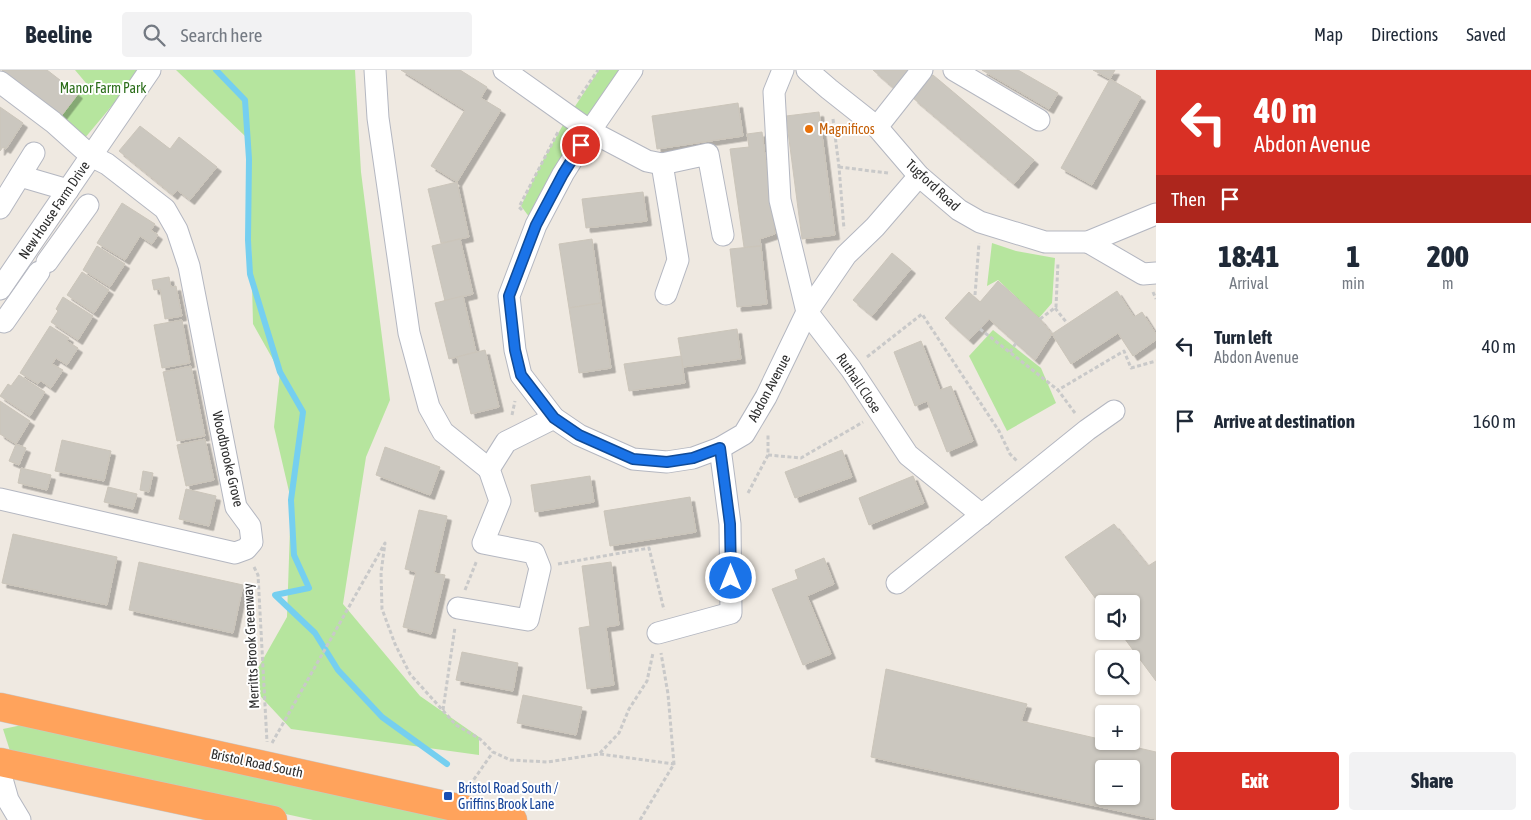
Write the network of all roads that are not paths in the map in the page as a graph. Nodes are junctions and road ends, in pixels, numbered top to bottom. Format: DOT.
graph roads {
  1 [pos="150,70"];
  2 [pos="375,70"];
  3 [pos="504,70"];
  4 [pos="632,70"];
  5 [pos="783,70"];
  6 [pos="807,70"];
  7 [pos="922,70"];
  8 [pos="954,70"];
  9 [pos="0,82"];
  10 [pos="1040,120"];
  11 [pos="877,127"];
  12 [pos="590,130"];
  13 [pos="34,153"];
  14 [pos="91,156"];
  15 [pos="662,164"];
  16 [pos="20,176"];
  17 [pos="919,176"];
  18 [pos="68,190"];
  19 [pos="88,205"];
  20 [pos="0,208"];
  21 [pos="1156,214"];
  22 [pos="37,235"];
  23 [pos="723,235"];
  24 [pos="62,242"];
  25 [pos="1088,242"];
  26 [pos="1156,273"];
  27 [pos="6,288"];
  28 [pos="666,294"];
  29 [pos="807,312"];
  30 [pos="4,322"];
  31 [pos="1114,411"];
  32 [pos="554,418"];
  33 [pos="720,448"];
  34 [pos="489,468"];
  35 [pos="0,499"];
  36 [pos="982,516"];
  37 [pos="897,583"];
  38 [pos="458,608"];
  39 [pos="664,632"];
  40 [pos="0,707"];
  41 [pos="0,762"];
  42 [pos="0,772"];
  43 [pos="20,820"];
  44 [pos="273,820"];
  45 [pos="513,820"];
  1 -- 14 [label="street, New House Farm Drive"];
  2 -- 34 [label="street"];
  3 -- 12 [label="street"];
  4 -- 12 [label="street, Abdon Avenue"];
  5 -- 29 [label="street"];
  6 -- 11 [label="street, Tugford Road"];
  7 -- 11 [label="street"];
  8 -- 10 [label="street"];
  9 -- 14 [label="street, Woodbrooke Grove"];
  11 -- 17 [label="street, Tugford Road"];
  12 -- 15 [label="street"];
  12 -- 32 [label="street, Abdon Avenue"];
  13 -- 16 [label="street"];
  14 -- 18 [label="street, New House Farm Drive"];
  14 -- 35 [label="street, Woodbrooke Grove"];
  15 -- 23 [label="street"];
  15 -- 28 [label="street"];
  16 -- 18 [label="street"];
  16 -- 20 [label="street"];
  17 -- 25 [label="street, Tugford Road"];
  17 -- 29 [label="street, Abdon Avenue"];
  18 -- 22 [label="street, New House Farm Drive"];
  19 -- 24 [label="street"];
  21 -- 25 [label="street, Tugford Road"];
  22 -- 24 [label="street"];
  22 -- 27 [label="street, New House Farm Drive"];
  24 -- 27 [label="street"];
  25 -- 26 [label="street"];
  27 -- 30 [label="street"];
  29 -- 33 [label="street, Abdon Avenue"];
  29 -- 36 [label="street, Ruthall Close"];
  31 -- 36 [label="street"];
  32 -- 33 [label="street, Abdon Avenue"];
  32 -- 34 [label="street"];
  33 -- 39 [label="street"];
  34 -- 38 [label="street"];
  36 -- 37 [label="street"];
  40 -- 45 [label="highway, Bristol Road South"];
  41 -- 44 [label="highway"];
  42 -- 43 [label="street"];
}
